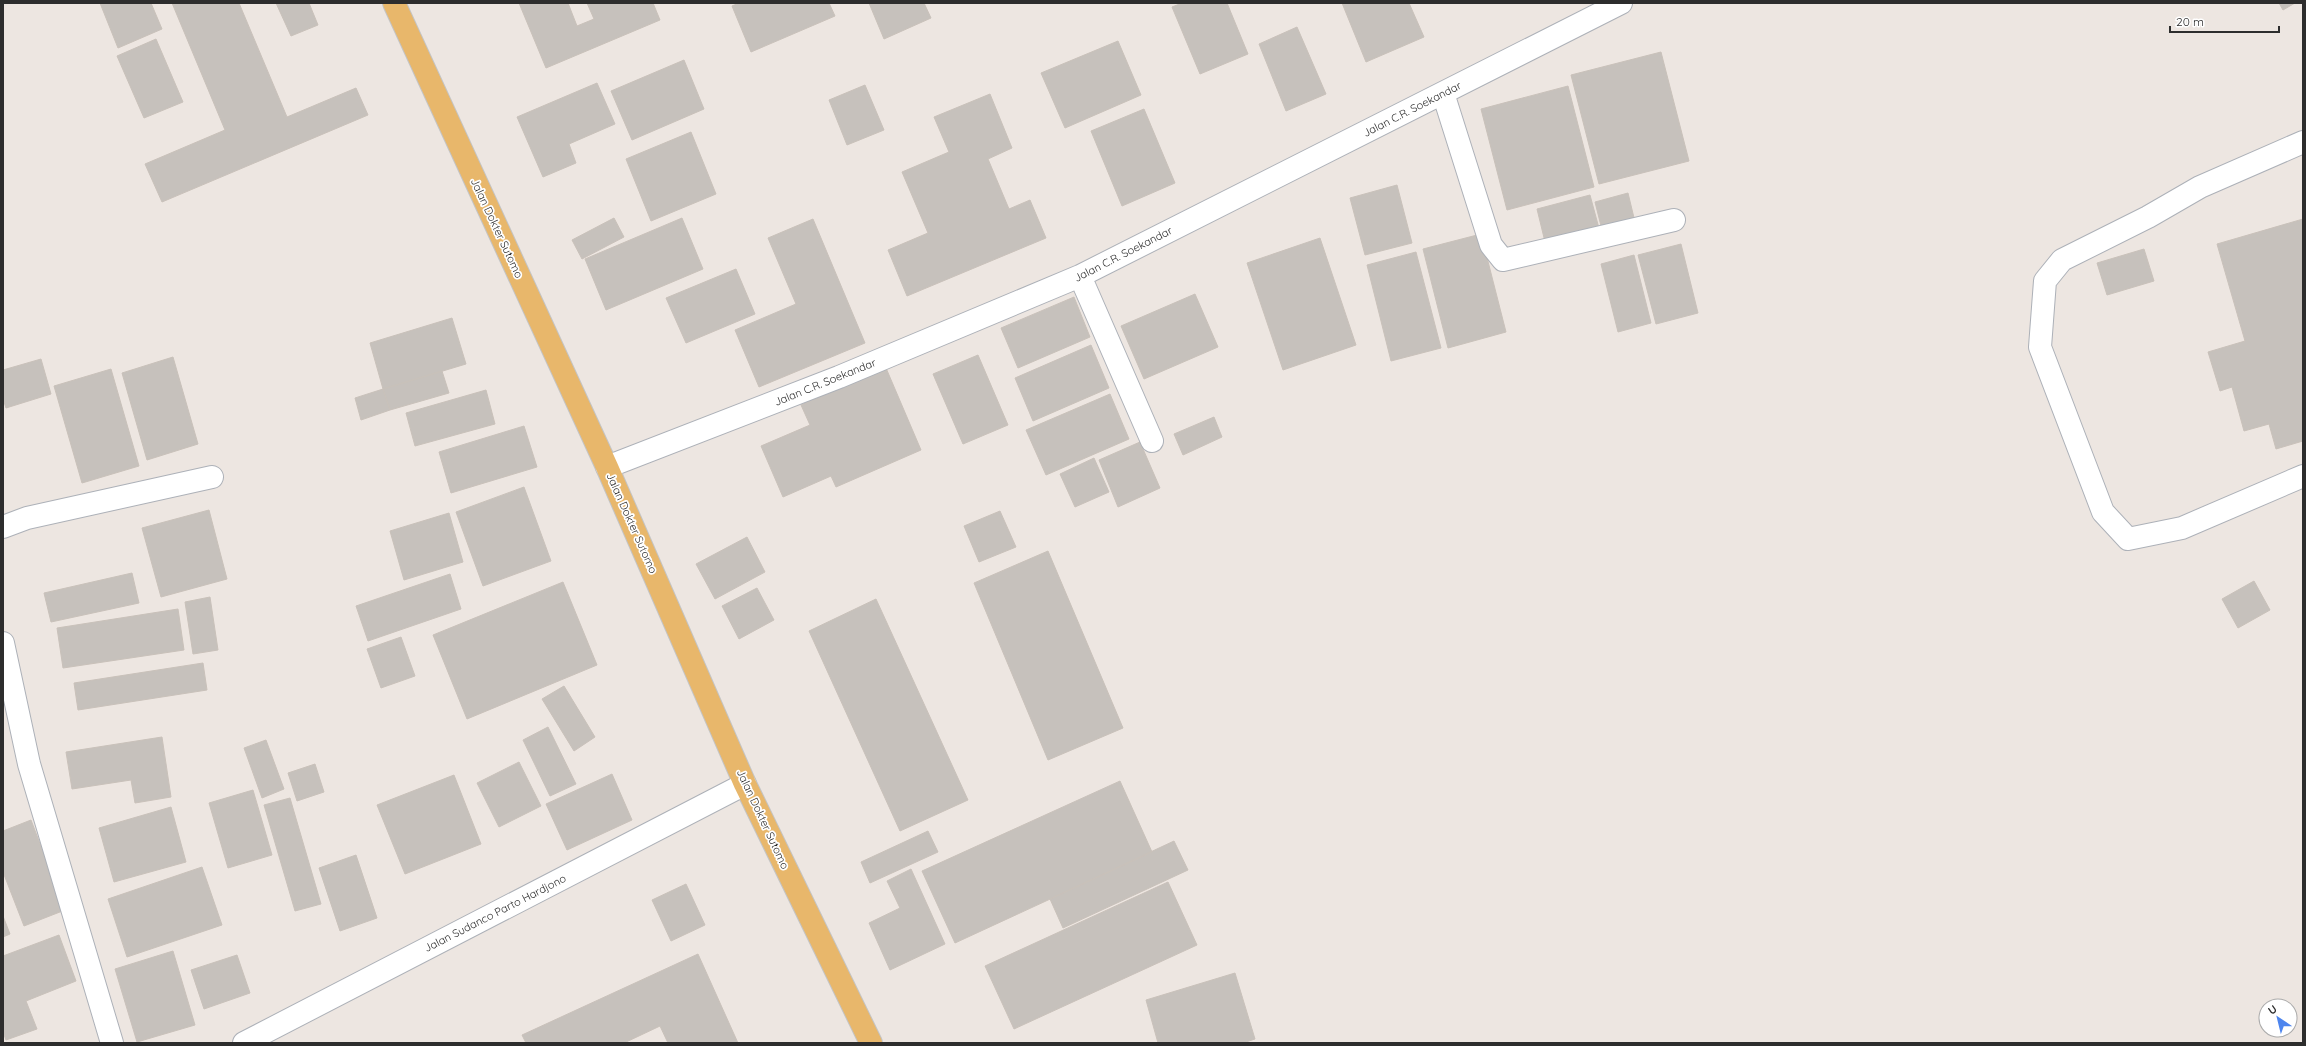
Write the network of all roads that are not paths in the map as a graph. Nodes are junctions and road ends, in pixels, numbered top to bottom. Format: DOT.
graph roads {
  1 [pos="394,3"];
  2 [pos="1621,3"];
  3 [pos="1443,93"];
  4 [pos="2303,142"];
  5 [pos="1674,220"];
  6 [pos="1080,276"];
  7 [pos="1152,441"];
  8 [pos="607,467"];
  9 [pos="2303,476"];
  10 [pos="212,477"];
  11 [pos="3,527"];
  12 [pos="3,643"];
  13 [pos="745,784"];
  14 [pos="112,1043"];
  15 [pos="244,1043"];
  16 [pos="870,1043"];
  1 -- 8 [label="main road, Jalan Dokter Sutomo"];
  2 -- 3 [label="street, Jalan C.R. Soekandar"];
  3 -- 5 [label="street"];
  3 -- 6 [label="street, Jalan C.R. Soekandar"];
  4 -- 9 [label="street"];
  6 -- 7 [label="street"];
  6 -- 8 [label="street, Jalan C.R. Soekandar"];
  8 -- 13 [label="main road, Jalan Dokter Sutomo"];
  10 -- 11 [label="street"];
  12 -- 14 [label="street"];
  13 -- 15 [label="street, Jalan Sudanco Parto Hardjono"];
  13 -- 16 [label="main road, Jalan Dokter Sutomo"];
}
